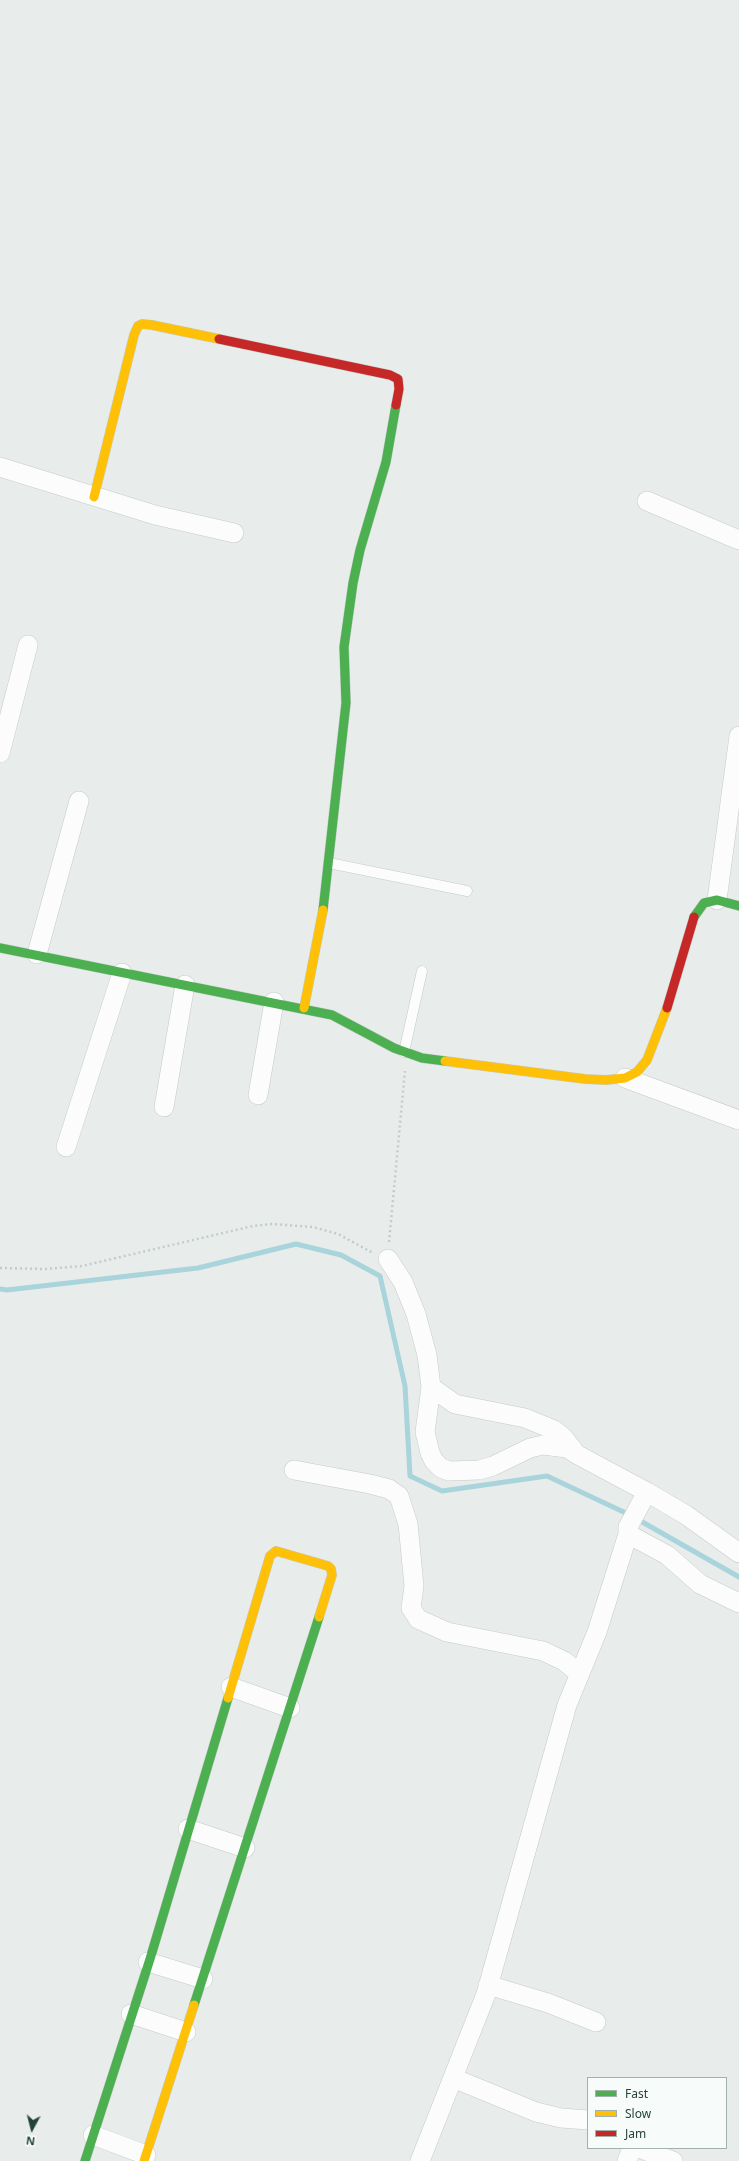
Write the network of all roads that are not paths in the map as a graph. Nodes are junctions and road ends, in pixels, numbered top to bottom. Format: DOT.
graph roads {
  1 [pos="0,467"];
  2 [pos="94,497"];
  3 [pos="646,501"];
  4 [pos="234,533"];
  5 [pos="739,540"];
  6 [pos="28,645"];
  7 [pos="739,736"];
  8 [pos="0,753"];
  9 [pos="79,801"];
  10 [pos="329,863"];
  11 [pos="467,891"];
  12 [pos="717,900"];
  13 [pos="739,906"];
  14 [pos="0,948"];
  15 [pos="37,954"];
  16 [pos="422,971"];
  17 [pos="122,973"];
  18 [pos="185,986"];
  19 [pos="274,1002"];
  20 [pos="304,1008"];
  21 [pos="405,1052"];
  22 [pos="625,1078"];
  23 [pos="258,1095"];
  24 [pos="164,1107"];
  25 [pos="739,1120"];
  26 [pos="66,1147"];
  27 [pos="388,1259"];
  28 [pos="431,1387"];
  29 [pos="578,1456"];
  30 [pos="294,1470"];
  31 [pos="645,1495"];
  32 [pos="628,1531"];
  33 [pos="739,1552"];
  34 [pos="739,1603"];
  35 [pos="580,1673"];
  36 [pos="231,1687"];
  37 [pos="290,1708"];
  38 [pos="188,1829"];
  39 [pos="245,1848"];
  40 [pos="148,1962"];
  41 [pos="203,1979"];
  42 [pos="488,1985"];
  43 [pos="132,2014"];
  44 [pos="596,2022"];
  45 [pos="186,2032"];
  46 [pos="453,2078"];
  47 [pos="587,2120"];
  48 [pos="93,2136"];
  49 [pos="632,2149"];
  50 [pos="642,2149"];
  51 [pos="145,2158"];
  52 [pos="85,2161"];
  53 [pos="420,2161"];
  54 [pos="627,2161"];
  55 [pos="673,2161"];
  1 -- 2 [label="street"];
  2 -- 4 [label="street"];
  2 -- 10 [label="street"];
  3 -- 5 [label="street"];
  6 -- 8 [label="street"];
  7 -- 12 [label="street"];
  9 -- 15 [label="street"];
  10 -- 11 [label="lane"];
  10 -- 20 [label="street"];
  12 -- 13 [label="street"];
  12 -- 22 [label="street"];
  14 -- 15 [label="street"];
  15 -- 17 [label="street"];
  16 -- 21 [label="lane"];
  17 -- 18 [label="street"];
  17 -- 26 [label="street"];
  18 -- 19 [label="street"];
  18 -- 24 [label="street"];
  19 -- 20 [label="street"];
  19 -- 23 [label="street"];
  20 -- 21 [label="street"];
  21 -- 22 [label="street"];
  22 -- 25 [label="street"];
  27 -- 28 [label="street"];
  28 -- 29 [label="street"];
  28 -- 29 [label="street"];
  29 -- 31 [label="street"];
  30 -- 35 [label="street"];
  31 -- 32 [label="street"];
  31 -- 33 [label="street"];
  32 -- 34 [label="street"];
  32 -- 35 [label="street"];
  35 -- 42 [label="street"];
  36 -- 37 [label="street"];
  36 -- 37 [label="street"];
  36 -- 38 [label="street"];
  37 -- 39 [label="street"];
  38 -- 39 [label="street"];
  38 -- 40 [label="street"];
  39 -- 41 [label="street"];
  40 -- 41 [label="street"];
  40 -- 43 [label="street"];
  41 -- 45 [label="street"];
  42 -- 44 [label="street"];
  42 -- 46 [label="street"];
  43 -- 45 [label="street"];
  43 -- 48 [label="street"];
  45 -- 51 [label="street"];
  46 -- 47 [label="street"];
  46 -- 53 [label="street"];
  48 -- 51 [label="street"];
  48 -- 52 [label="street"];
  49 -- 54 [label="street"];
  50 -- 55 [label="street"];
}
